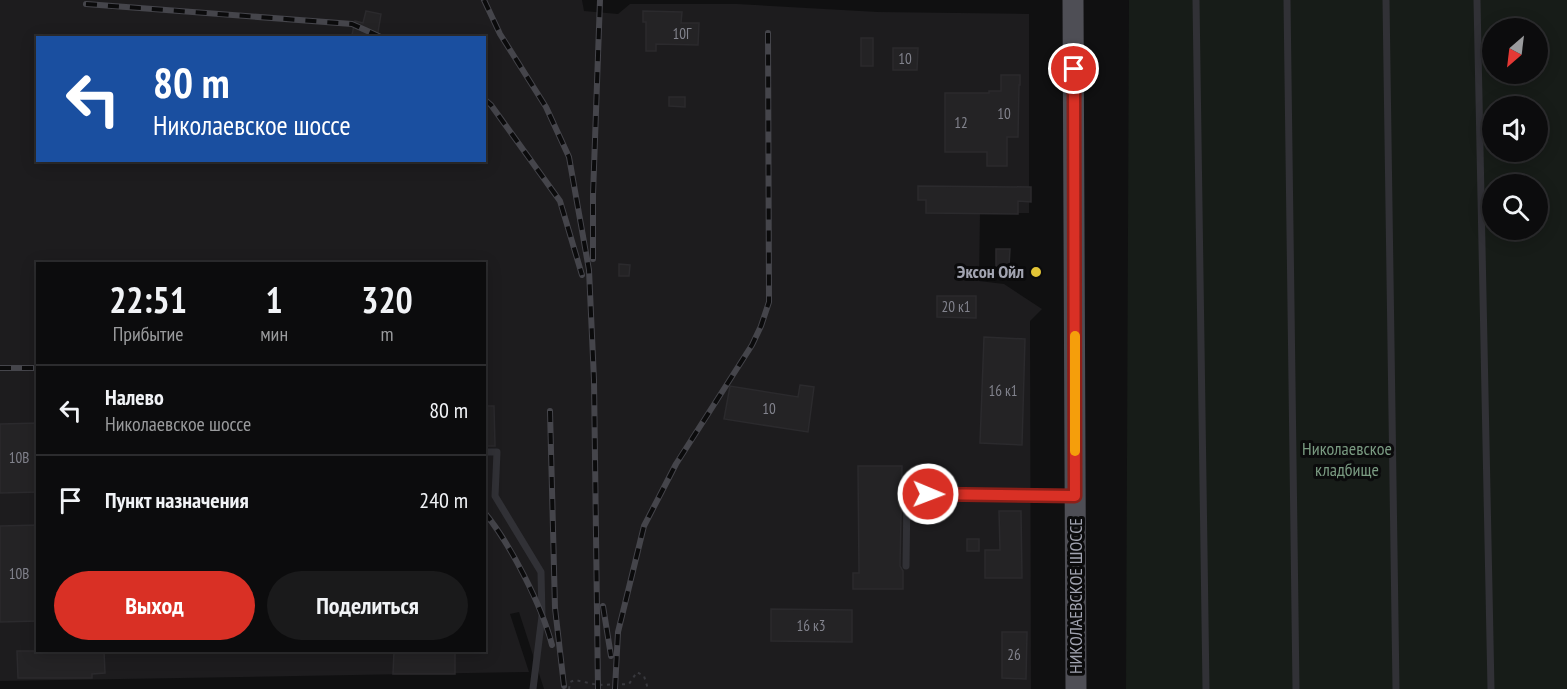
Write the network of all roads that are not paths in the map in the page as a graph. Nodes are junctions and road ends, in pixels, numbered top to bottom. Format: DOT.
graph roads {
  1 [pos="1073,0"];
  2 [pos="1196,0"];
  3 [pos="1287,0"];
  4 [pos="1386,0"];
  5 [pos="1477,0"];
  6 [pos="486,452"];
  7 [pos="1075,496"];
  8 [pos="906,566"];
  9 [pos="533,689"];
  10 [pos="1076,689"];
  11 [pos="1206,689"];
  12 [pos="1296,689"];
  13 [pos="1396,689"];
  14 [pos="1491,689"];
  1 -- 7 [label="main road, НИКОЛАЕВСКОЕ ШОССЕ"];
  2 -- 11 [label="lane"];
  3 -- 12 [label="lane"];
  4 -- 13 [label="lane"];
  5 -- 14 [label="lane"];
  6 -- 9 [label="lane"];
  7 -- 8 [label="lane"];
  7 -- 10 [label="main road, НИКОЛАЕВСКОЕ ШОССЕ"];
}
